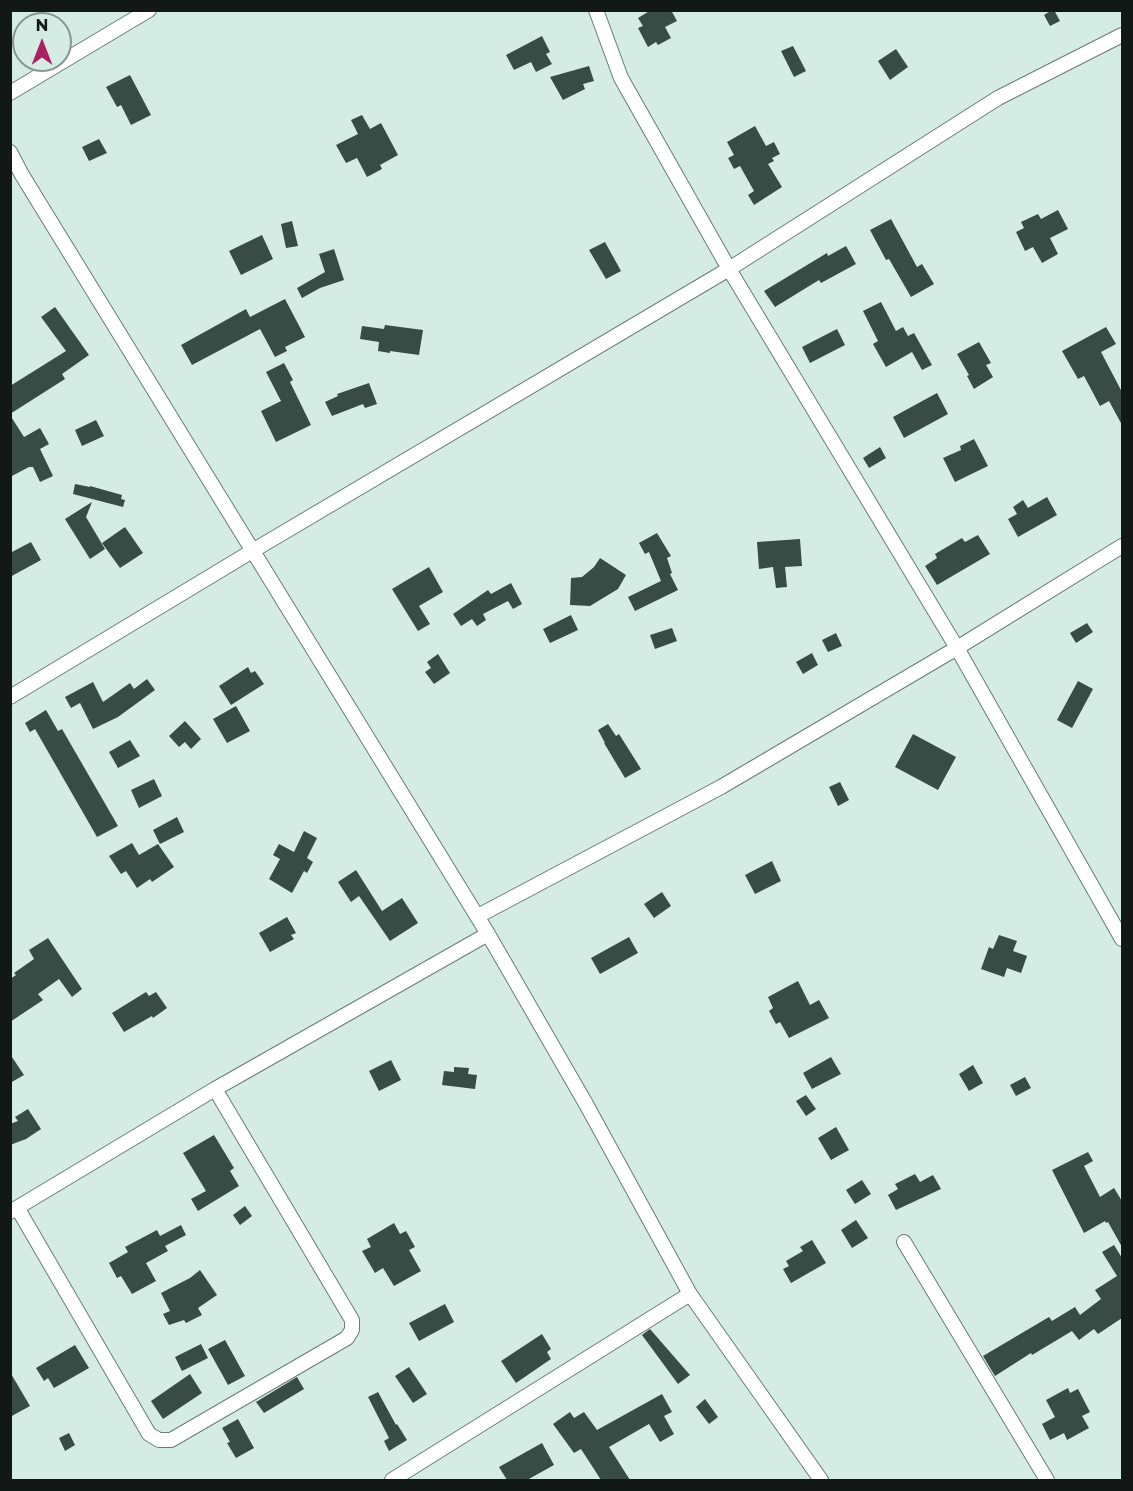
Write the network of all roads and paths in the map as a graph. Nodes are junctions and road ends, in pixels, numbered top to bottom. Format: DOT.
graph roads {
  1 [pos="149,10"];
  2 [pos="596,10"];
  3 [pos="1122,35"];
  4 [pos="10,93"];
  5 [pos="10,152"];
  6 [pos="16,178"];
  7 [pos="729,269"];
  8 [pos="1122,546"];
  9 [pos="254,550"];
  10 [pos="957,648"];
  11 [pos="10,697"];
  12 [pos="478,916"];
  13 [pos="488,934"];
  14 [pos="1122,939"];
  15 [pos="215,1089"];
  16 [pos="14,1210"];
  17 [pos="904,1242"];
  18 [pos="690,1294"];
  19 [pos="392,1480"];
  20 [pos="821,1480"];
  21 [pos="1047,1480"];
  1 -- 4 [label="street"];
  2 -- 7 [label="street"];
  3 -- 7 [label="street"];
  5 -- 6 [label="street"];
  6 -- 9 [label="street"];
  7 -- 9 [label="street"];
  7 -- 10 [label="street"];
  8 -- 10 [label="street"];
  9 -- 11 [label="street"];
  9 -- 12 [label="street"];
  10 -- 12 [label="street"];
  10 -- 14 [label="street"];
  12 -- 13 [label="street"];
  13 -- 15 [label="street"];
  13 -- 18 [label="street"];
  15 -- 16 [label="street"];
  15 -- 16 [label="street"];
  17 -- 21 [label="street"];
  18 -- 19 [label="street"];
  18 -- 20 [label="street"];
}
